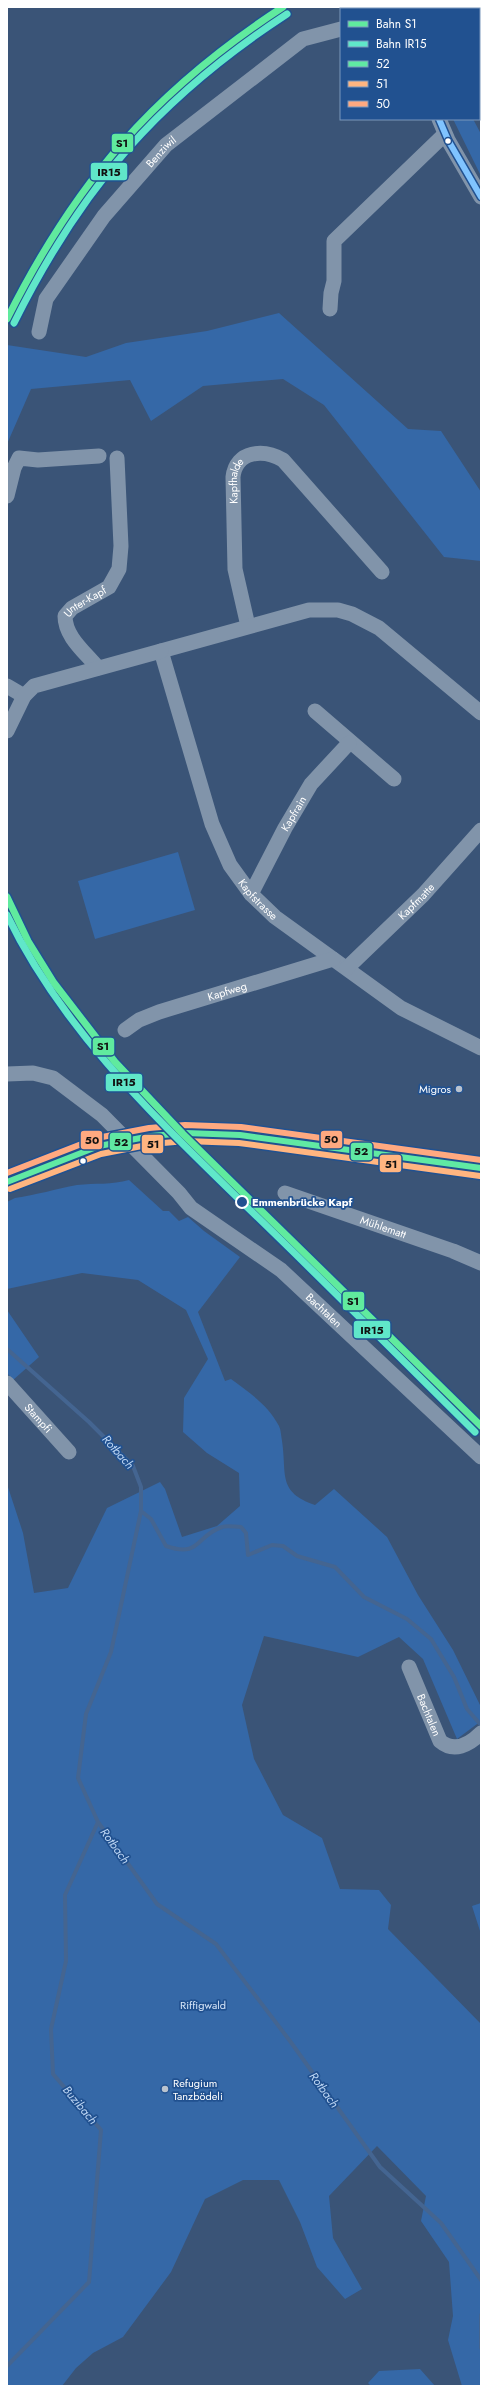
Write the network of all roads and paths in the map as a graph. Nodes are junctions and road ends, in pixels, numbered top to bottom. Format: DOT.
graph roads {
  1 [pos="340,29"];
  2 [pos="439,120"];
  3 [pos="446,134"];
  4 [pos="481,197"];
  5 [pos="330,309"];
  6 [pos="39,332"];
  7 [pos="99,456"];
  8 [pos="117,458"];
  9 [pos="7,496"];
  10 [pos="382,572"];
  11 [pos="248,626"];
  12 [pos="161,651"];
  13 [pos="98,668"];
  14 [pos="7,686"];
  15 [pos="24,696"];
  16 [pos="315,711"];
  17 [pos="481,713"];
  18 [pos="7,731"];
  19 [pos="349,743"];
  20 [pos="394,779"];
  21 [pos="481,830"];
  22 [pos="251,894"];
  23 [pos="333,959"];
  24 [pos="348,968"];
  25 [pos="125,1030"];
  26 [pos="481,1048"];
  27 [pos="7,1074"];
  28 [pos="481,1168"];
  29 [pos="7,1182"];
  30 [pos="285,1193"];
  31 [pos="481,1262"];
  32 [pos="7,1383"];
  33 [pos="69,1452"];
  34 [pos="481,1457"];
  35 [pos="409,1667"];
  36 [pos="481,1733"];
  1 -- 6 [label="street, Benziwil"];
  2 -- 3 [label="street"];
  3 -- 4 [label="street"];
  3 -- 5 [label="street"];
  7 -- 9 [label="street"];
  8 -- 13 [label="street, Unter-Kapf"];
  10 -- 11 [label="street, Kapfhalde"];
  11 -- 12 [label="street"];
  11 -- 17 [label="street"];
  12 -- 13 [label="street"];
  12 -- 22 [label="street, Kapfstrasse"];
  13 -- 15 [label="street"];
  14 -- 15 [label="street"];
  15 -- 18 [label="street"];
  16 -- 19 [label="street"];
  19 -- 20 [label="street"];
  19 -- 22 [label="street, Kapfrain"];
  21 -- 24 [label="street, Kapfmatte"];
  22 -- 23 [label="street, Kapfstrasse"];
  23 -- 24 [label="street, Kapfstrasse"];
  23 -- 25 [label="street, Kapfweg"];
  24 -- 26 [label="street, Kapfstrasse"];
  27 -- 34 [label="street, Bachtalen"];
  28 -- 29 [label="main road"];
  30 -- 31 [label="street, Mühlematt"];
  32 -- 33 [label="street, Stampfi"];
  35 -- 36 [label="street, Bachtalen"];
}
